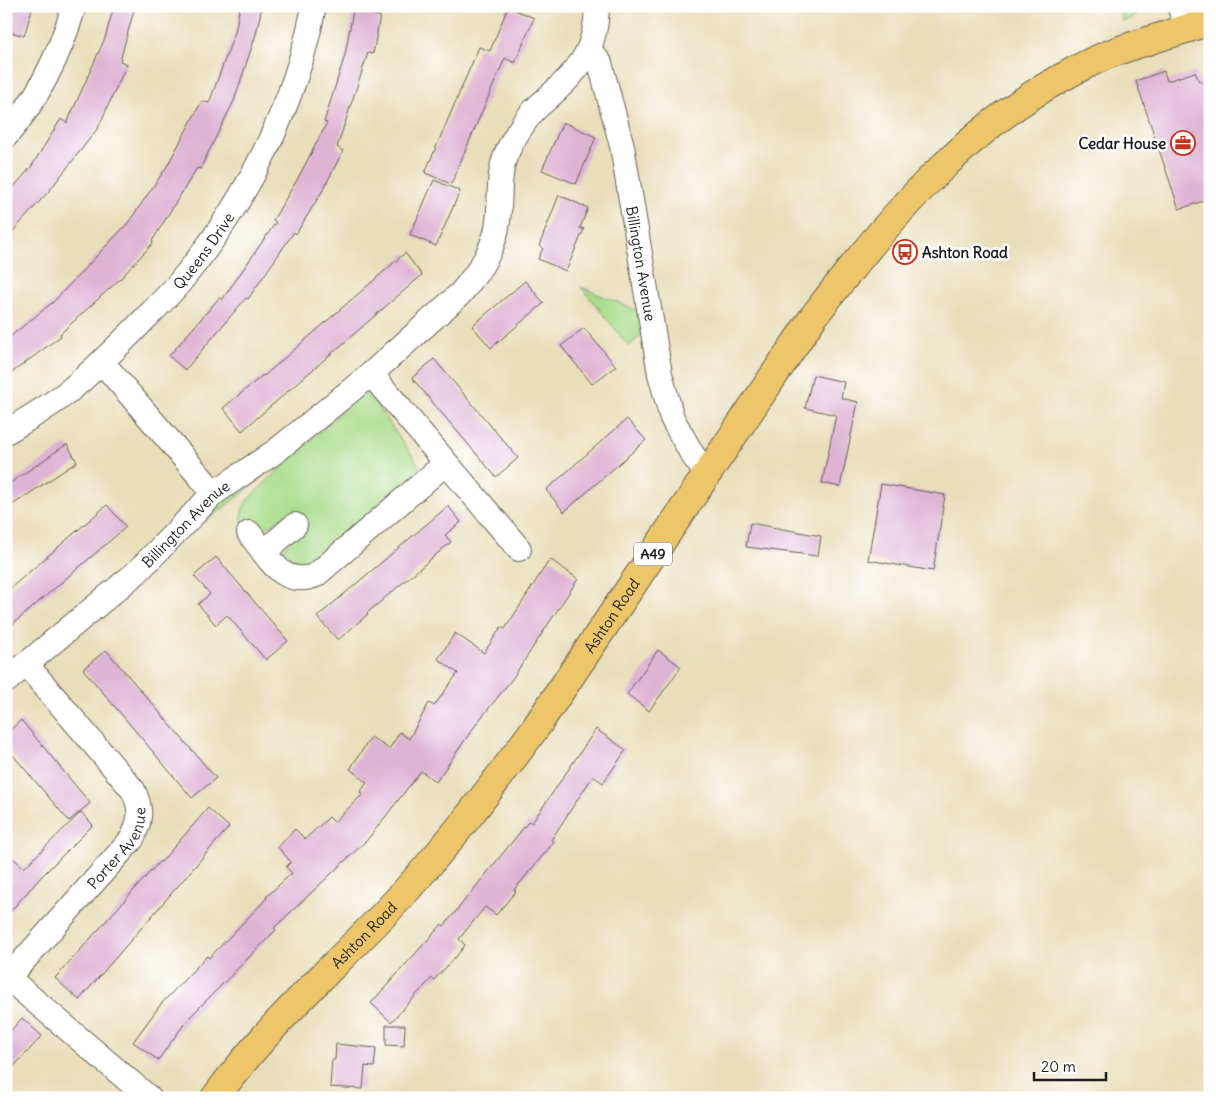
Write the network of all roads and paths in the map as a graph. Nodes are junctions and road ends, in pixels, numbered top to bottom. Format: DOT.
graph roads {
  1 [pos="74,6"];
  2 [pos="314,6"];
  3 [pos="597,6"];
  4 [pos="1192,19"];
  5 [pos="589,50"];
  6 [pos="6,136"];
  7 [pos="102,362"];
  8 [pos="371,374"];
  9 [pos="6,432"];
  10 [pos="446,463"];
  11 [pos="707,474"];
  12 [pos="214,493"];
  13 [pos="295,525"];
  14 [pos="249,533"];
  15 [pos="519,549"];
  16 [pos="264,552"];
  17 [pos="26,664"];
  18 [pos="6,681"];
  19 [pos="7,979"];
  20 [pos="149,1098"];
  21 [pos="214,1098"];
  1 -- 6 [label="street"];
  2 -- 7 [label="street, Queens Drive"];
  3 -- 5 [label="street, Billington Avenue"];
  4 -- 11 [label="main road, Ashton Road / A49"];
  5 -- 8 [label="street, Billington Avenue"];
  5 -- 11 [label="street, Billington Avenue"];
  7 -- 9 [label="street, Queens Drive"];
  7 -- 12 [label="street"];
  8 -- 10 [label="street"];
  8 -- 12 [label="street, Billington Avenue"];
  10 -- 15 [label="street"];
  10 -- 16 [label="street"];
  11 -- 21 [label="main road, Ashton Road / A49"];
  12 -- 17 [label="street, Billington Avenue"];
  13 -- 16 [label="street"];
  14 -- 16 [label="street"];
  17 -- 18 [label="street, Billington Avenue"];
  17 -- 19 [label="street, Porter Avenue"];
  19 -- 20 [label="street, Porter Avenue"];
}
